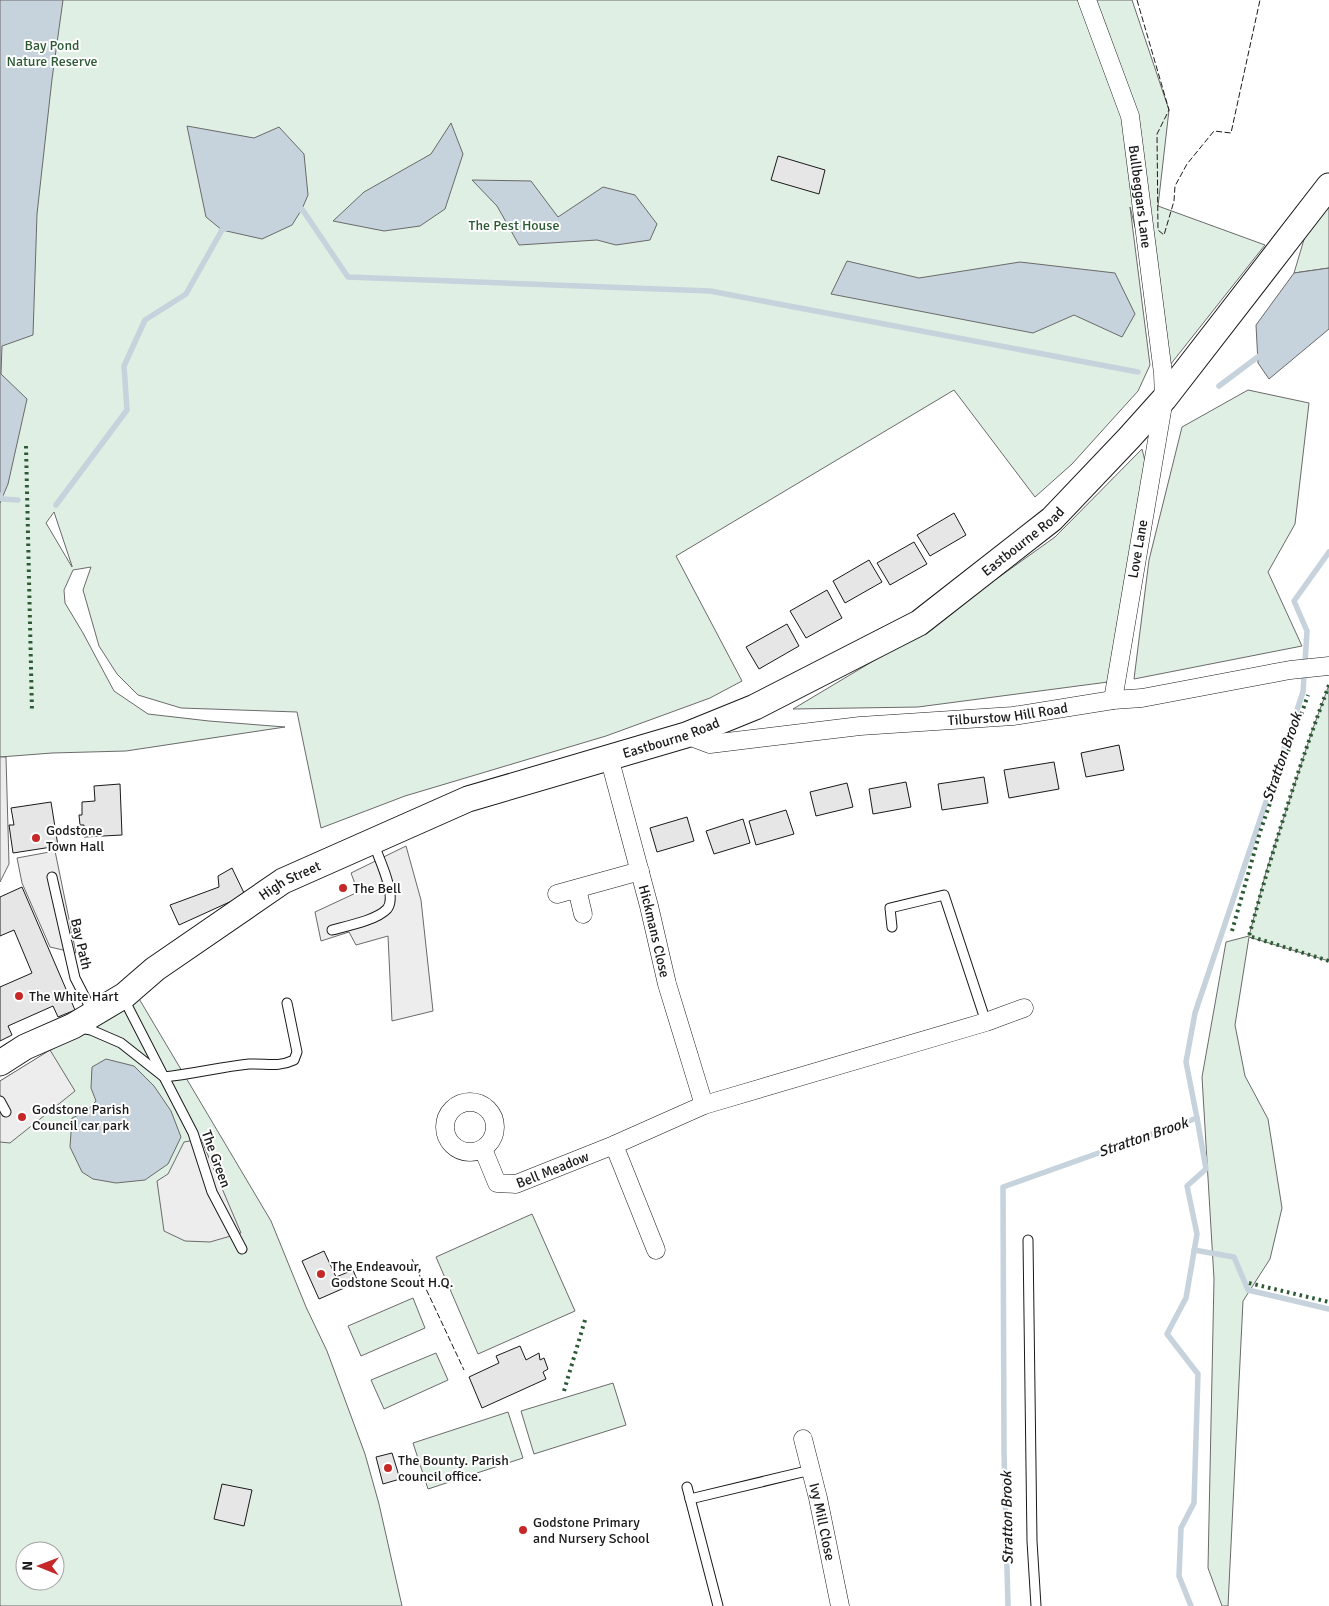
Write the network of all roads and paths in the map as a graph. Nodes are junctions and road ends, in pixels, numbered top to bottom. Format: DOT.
graph roads {
  1 [pos="1087,0"];
  2 [pos="1329,186"];
  3 [pos="1164,399"];
  4 [pos="1329,666"];
  5 [pos="1114,700"];
  6 [pos="686,736"];
  7 [pos="609,757"];
  8 [pos="373,842"];
  9 [pos="640,871"];
  10 [pos="52,877"];
  11 [pos="577,889"];
  12 [pos="557,894"];
  13 [pos="583,914"];
  14 [pos="892,927"];
  15 [pos="332,930"];
  16 [pos="125,995"];
  17 [pos="287,1003"];
  18 [pos="1024,1008"];
  19 [pos="83,1019"];
  20 [pos="986,1022"];
  21 [pos="0,1063"];
  22 [pos="164,1077"];
  23 [pos="0,1101"];
  24 [pos="704,1105"];
  25 [pos="6,1112"];
  26 [pos="614,1146"];
  27 [pos="483,1149"];
  28 [pos="1028,1240"];
  29 [pos="242,1249"];
  30 [pos="656,1250"];
  31 [pos="803,1439"];
  32 [pos="811,1470"];
  33 [pos="687,1487"];
  34 [pos="690,1499"];
  35 [pos="718,1606"];
  36 [pos="840,1606"];
  37 [pos="1036,1606"];
  1 -- 3 [label="street, Bullbeggars Lane"];
  2 -- 3 [label="main road, Eastbourne Road"];
  3 -- 5 [label="street, Love Lane"];
  3 -- 6 [label="main road, Eastbourne Road"];
  4 -- 5 [label="street, Tilburstow Hill Road"];
  5 -- 6 [label="street, Tilburstow Hill Road"];
  6 -- 7 [label="main road, Eastbourne Road"];
  7 -- 8 [label="main road, High Street"];
  7 -- 9 [label="street, Hickmans Close"];
  8 -- 15 [label="lane"];
  8 -- 16 [label="main road, High Street"];
  9 -- 11 [label="street"];
  9 -- 24 [label="street, Hickmans Close"];
  10 -- 19 [label="lane, Bay Path"];
  11 -- 12 [label="street"];
  11 -- 13 [label="street"];
  14 -- 20 [label="lane"];
  16 -- 19 [label="main road, High Street"];
  16 -- 22 [label="lane, The Green"];
  17 -- 22 [label="lane"];
  18 -- 20 [label="street"];
  19 -- 21 [label="main road, High Street"];
  19 -- 22 [label="lane, The Green"];
  20 -- 24 [label="street, Bell Meadow"];
  22 -- 29 [label="lane, The Green"];
  23 -- 25 [label="lane"];
  24 -- 26 [label="street, Bell Meadow"];
  26 -- 27 [label="street, Bell Meadow"];
  26 -- 30 [label="street"];
  28 -- 37 [label="lane"];
  31 -- 32 [label="street, Ivy Mill Close"];
  32 -- 34 [label="lane"];
  32 -- 36 [label="street, Ivy Mill Close"];
  33 -- 34 [label="lane"];
  34 -- 35 [label="lane"];
}
